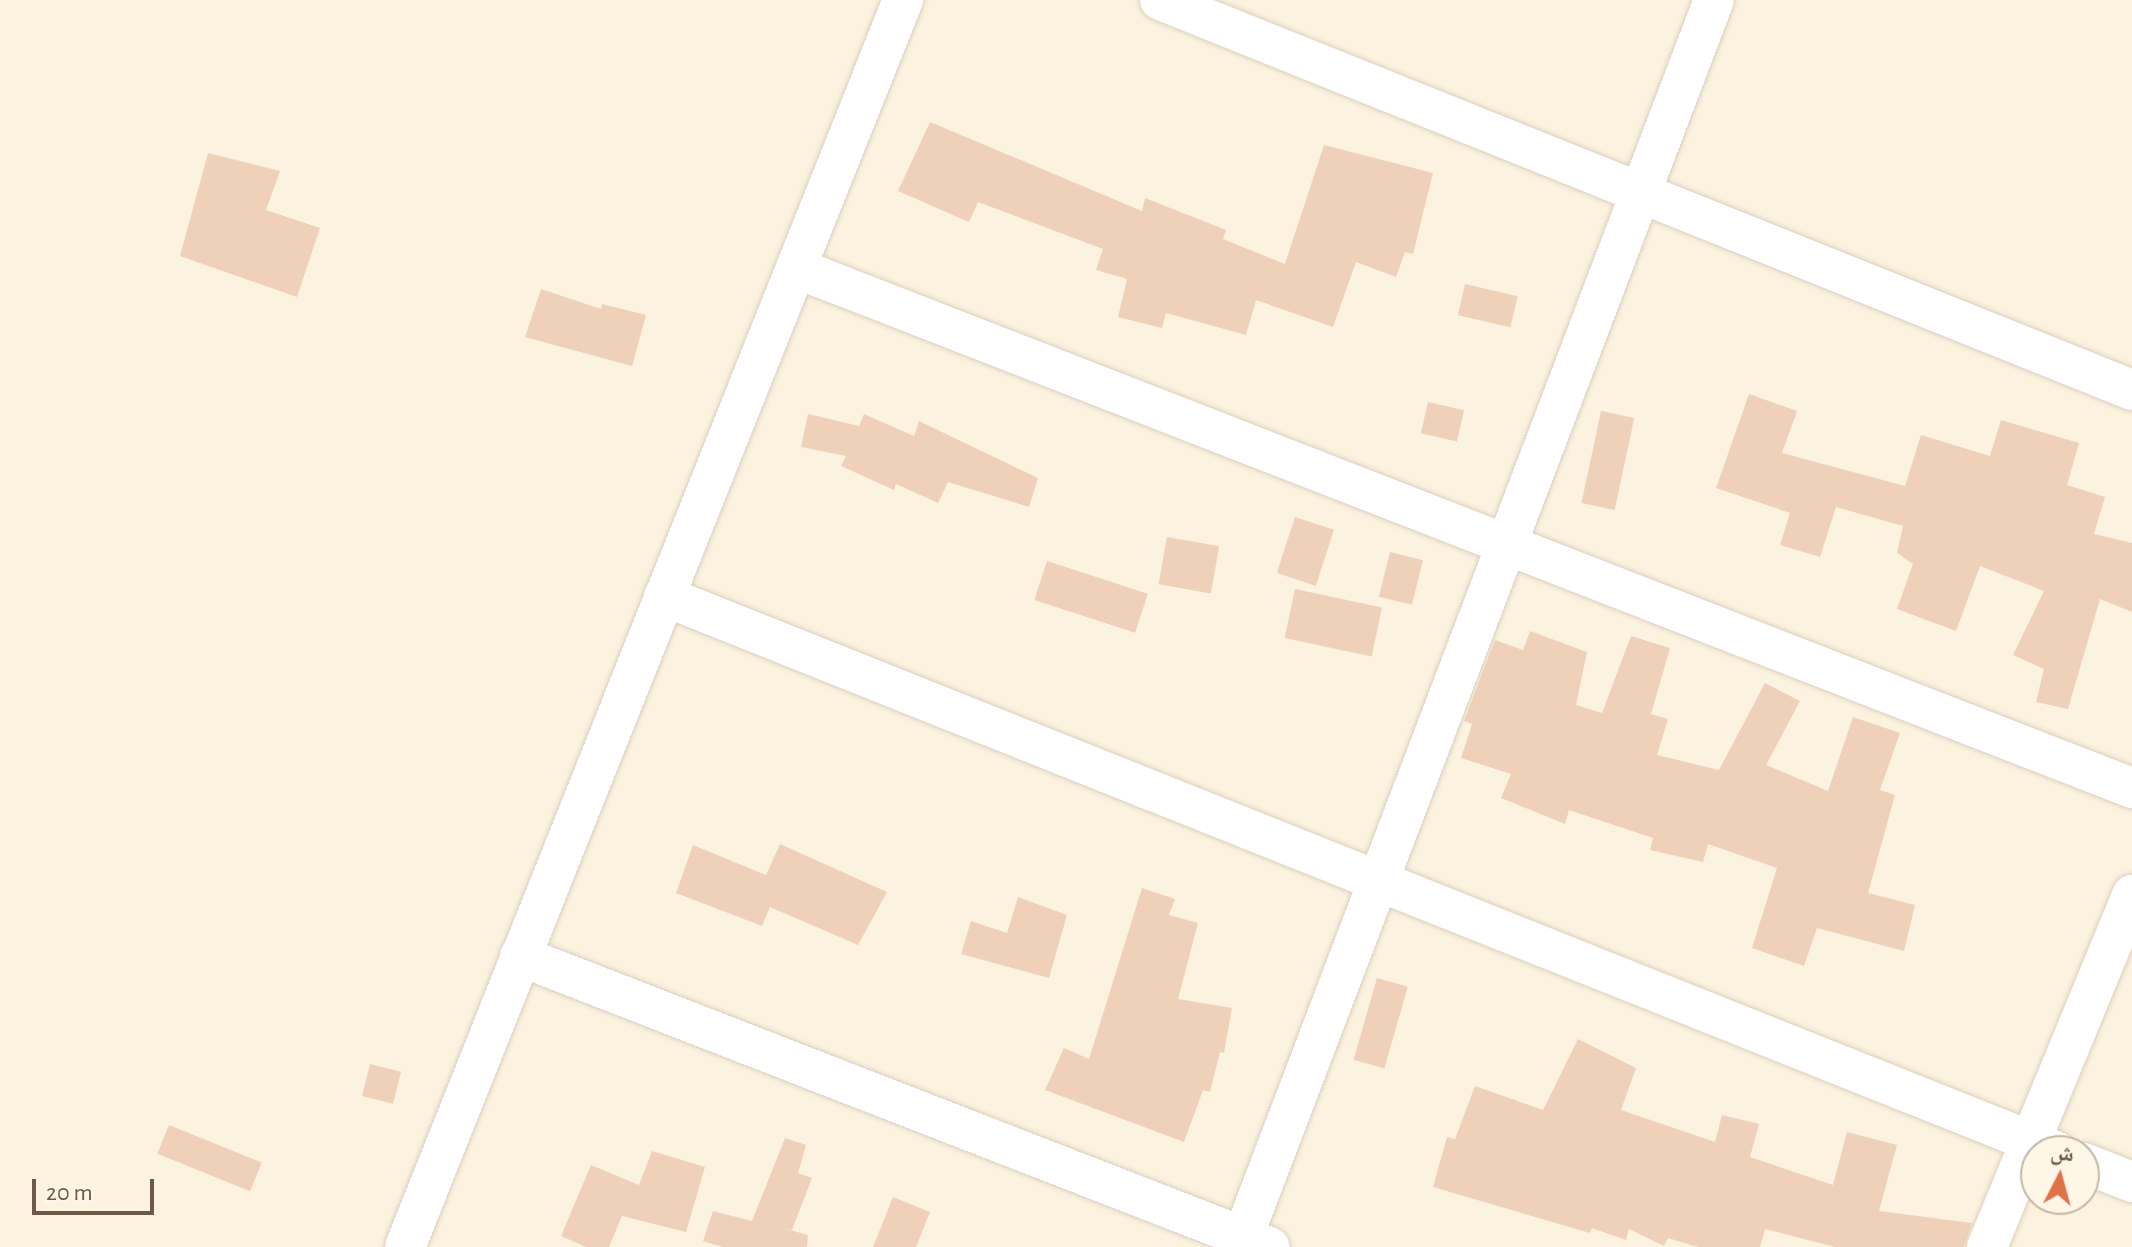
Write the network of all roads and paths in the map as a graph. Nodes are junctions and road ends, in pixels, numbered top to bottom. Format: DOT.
graph roads {
  1 [pos="903,0"];
  2 [pos="1160,0"];
  3 [pos="1714,0"];
  4 [pos="1640,193"];
  5 [pos="796,268"];
  6 [pos="2132,390"];
  7 [pos="1506,544"];
  8 [pos="664,596"];
  9 [pos="2132,788"];
  10 [pos="1378,881"];
  11 [pos="2132,895"];
  12 [pos="520,956"];
  13 [pos="2047,1135"];
  14 [pos="2020,1137"];
  15 [pos="2100,1169"];
  16 [pos="2132,1182"];
  17 [pos="2020,1187"];
  18 [pos="1250,1244"];
  19 [pos="405,1247"];
  20 [pos="1987,1247"];
  1 -- 5 [label="street"];
  2 -- 4 [label="street"];
  3 -- 4 [label="street"];
  4 -- 6 [label="street"];
  4 -- 7 [label="street"];
  5 -- 7 [label="street"];
  5 -- 8 [label="street"];
  7 -- 9 [label="street"];
  7 -- 10 [label="street"];
  8 -- 10 [label="street"];
  8 -- 12 [label="street"];
  10 -- 14 [label="street"];
  10 -- 18 [label="street"];
  11 -- 13 [label="street"];
  12 -- 18 [label="street"];
  12 -- 19 [label="street"];
  15 -- 16 [label="street"];
  17 -- 20 [label="street"];
}
